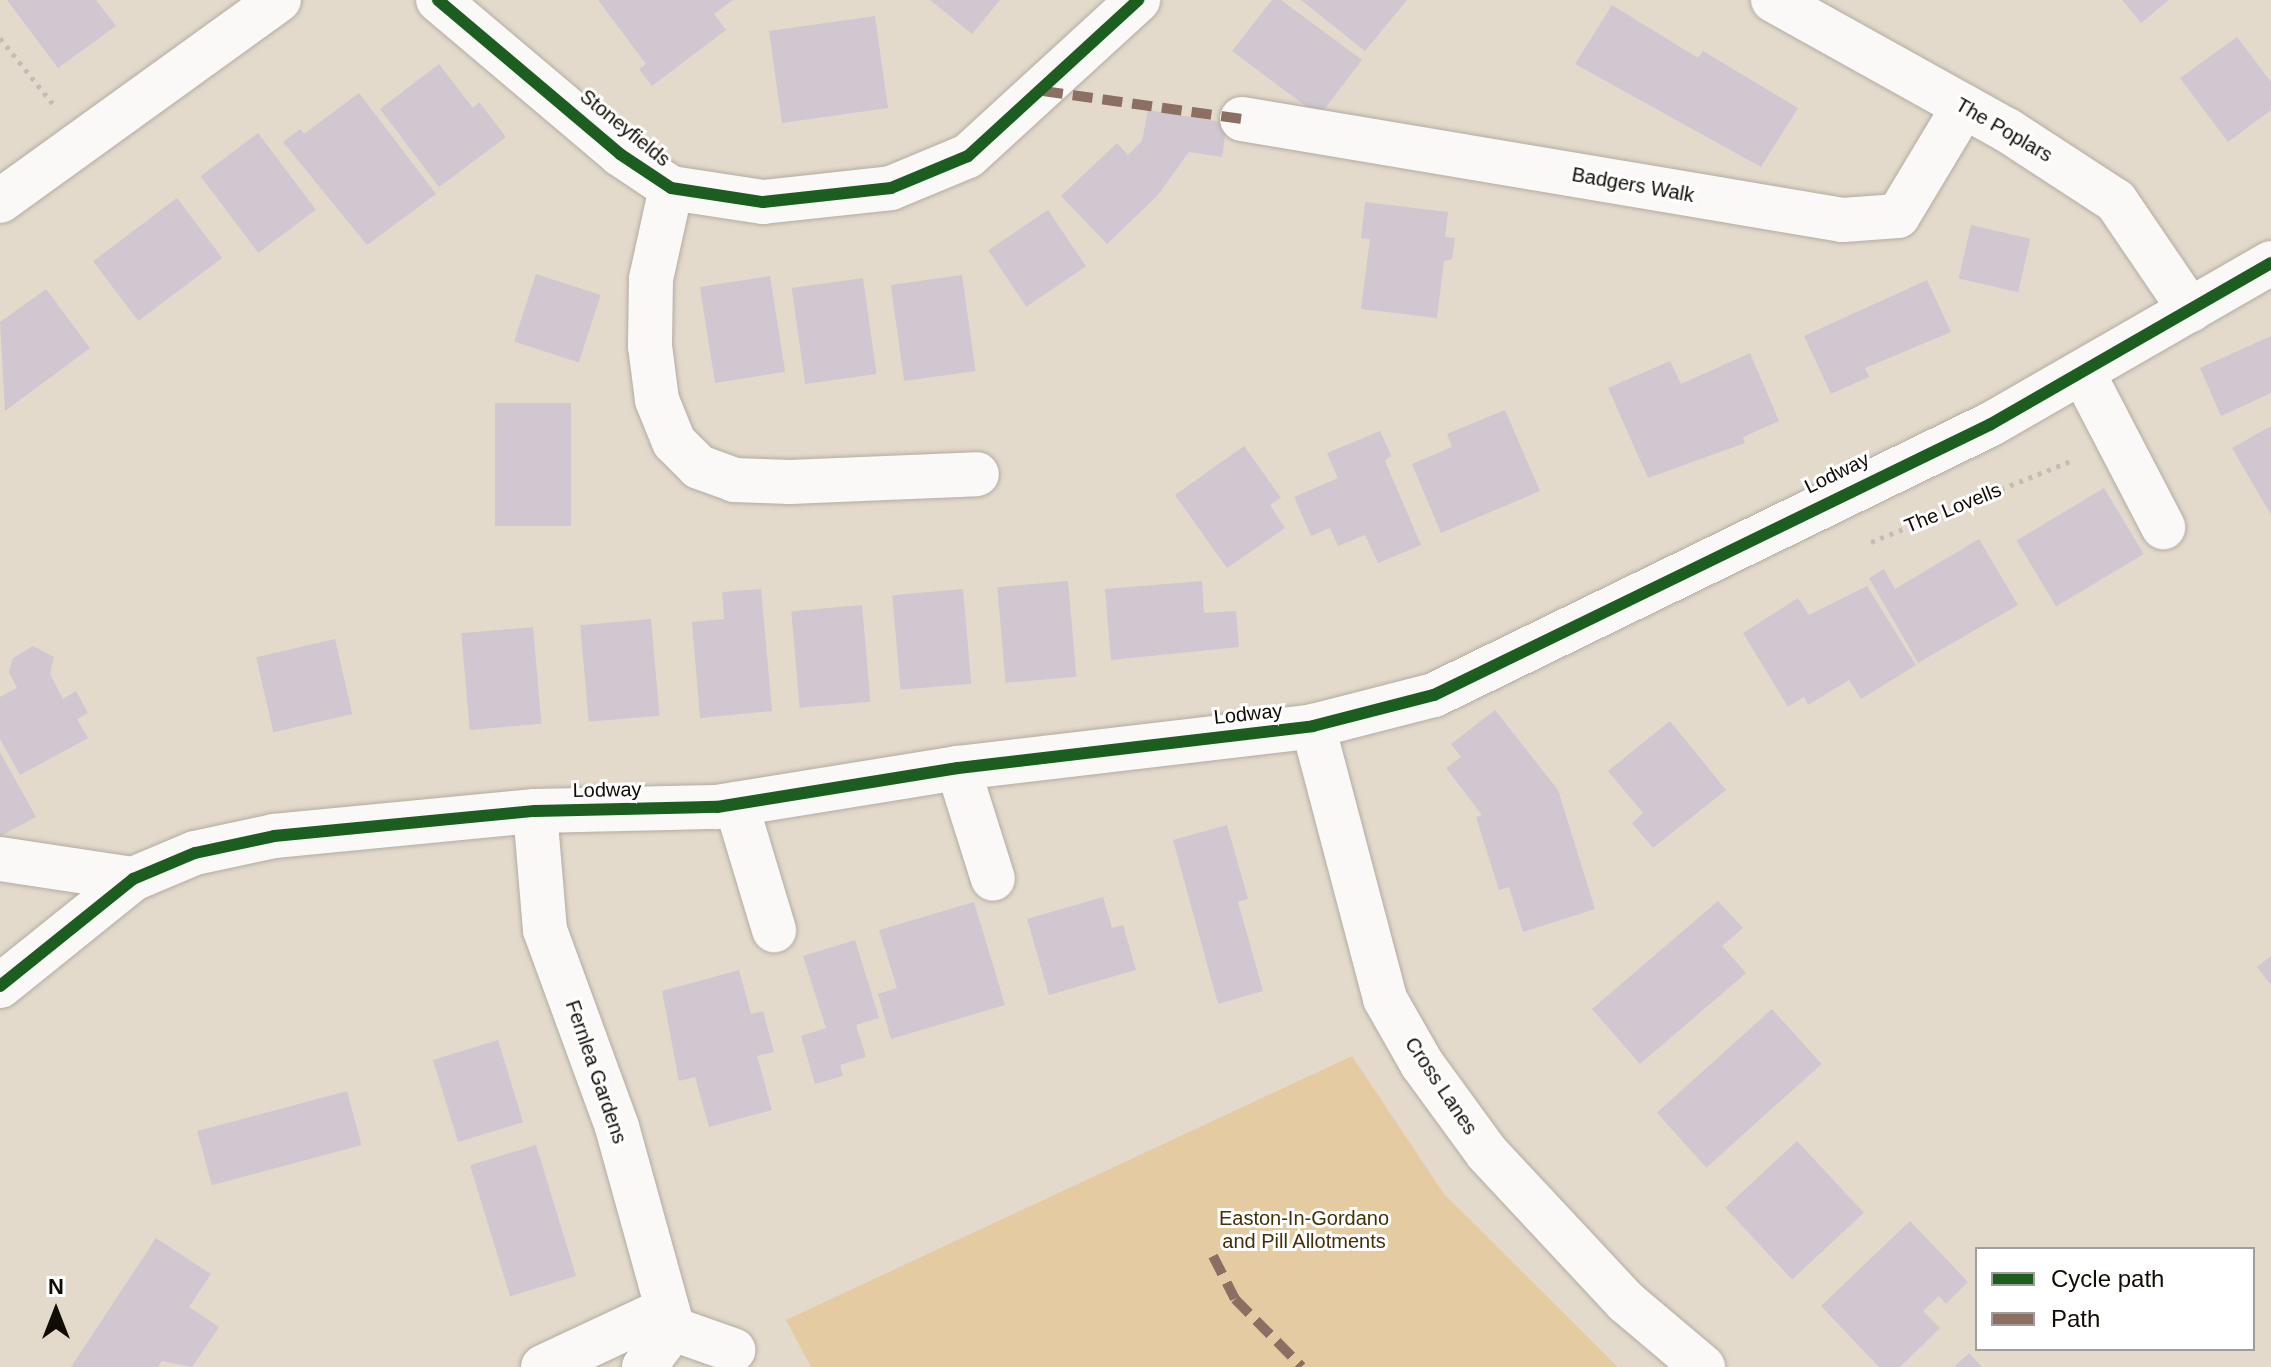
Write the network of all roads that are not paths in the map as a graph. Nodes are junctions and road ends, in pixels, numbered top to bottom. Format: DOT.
graph roads {
  1 [pos="279,0"];
  2 [pos="438,0"];
  3 [pos="1138,0"];
  4 [pos="1773,0"];
  5 [pos="1964,106"];
  6 [pos="1242,119"];
  7 [pos="671,188"];
  8 [pos="0,201"];
  9 [pos="2271,263"];
  10 [pos="2190,310"];
  11 [pos="2083,373"];
  12 [pos="977,474"];
  13 [pos="2163,527"];
  14 [pos="1313,726"];
  15 [pos="958,768"];
  16 [pos="736,804"];
  17 [pos="535,811"];
  18 [pos="0,859"];
  19 [pos="133,879"];
  20 [pos="993,879"];
  21 [pos="774,930"];
  22 [pos="0,986"];
  23 [pos="670,1319"];
  24 [pos="733,1350"];
  25 [pos="543,1367"];
  26 [pos="644,1367"];
  27 [pos="1703,1367"];
  1 -- 8 [label="street"];
  2 -- 7 [label="street, Stoneyfields"];
  3 -- 7 [label="street, Stoneyfields"];
  4 -- 5 [label="street, The Poplars"];
  5 -- 6 [label="street, Badgers Walk"];
  5 -- 10 [label="street, The Poplars"];
  7 -- 12 [label="street, Stoneyfields"];
  9 -- 10 [label="street, Lodway"];
  10 -- 11 [label="street, Lodway"];
  11 -- 13 [label="street"];
  11 -- 14 [label="street, Lodway"];
  14 -- 15 [label="street, Lodway"];
  14 -- 27 [label="street, Cross Lanes"];
  15 -- 16 [label="street, Lodway"];
  15 -- 20 [label="street"];
  16 -- 17 [label="street, Lodway"];
  16 -- 21 [label="street"];
  17 -- 19 [label="street, Lodway"];
  17 -- 23 [label="street, Fernlea Gardens"];
  18 -- 19 [label="street"];
  19 -- 22 [label="street, Lodway"];
  23 -- 24 [label="street"];
  23 -- 25 [label="street"];
  23 -- 26 [label="street"];
}
